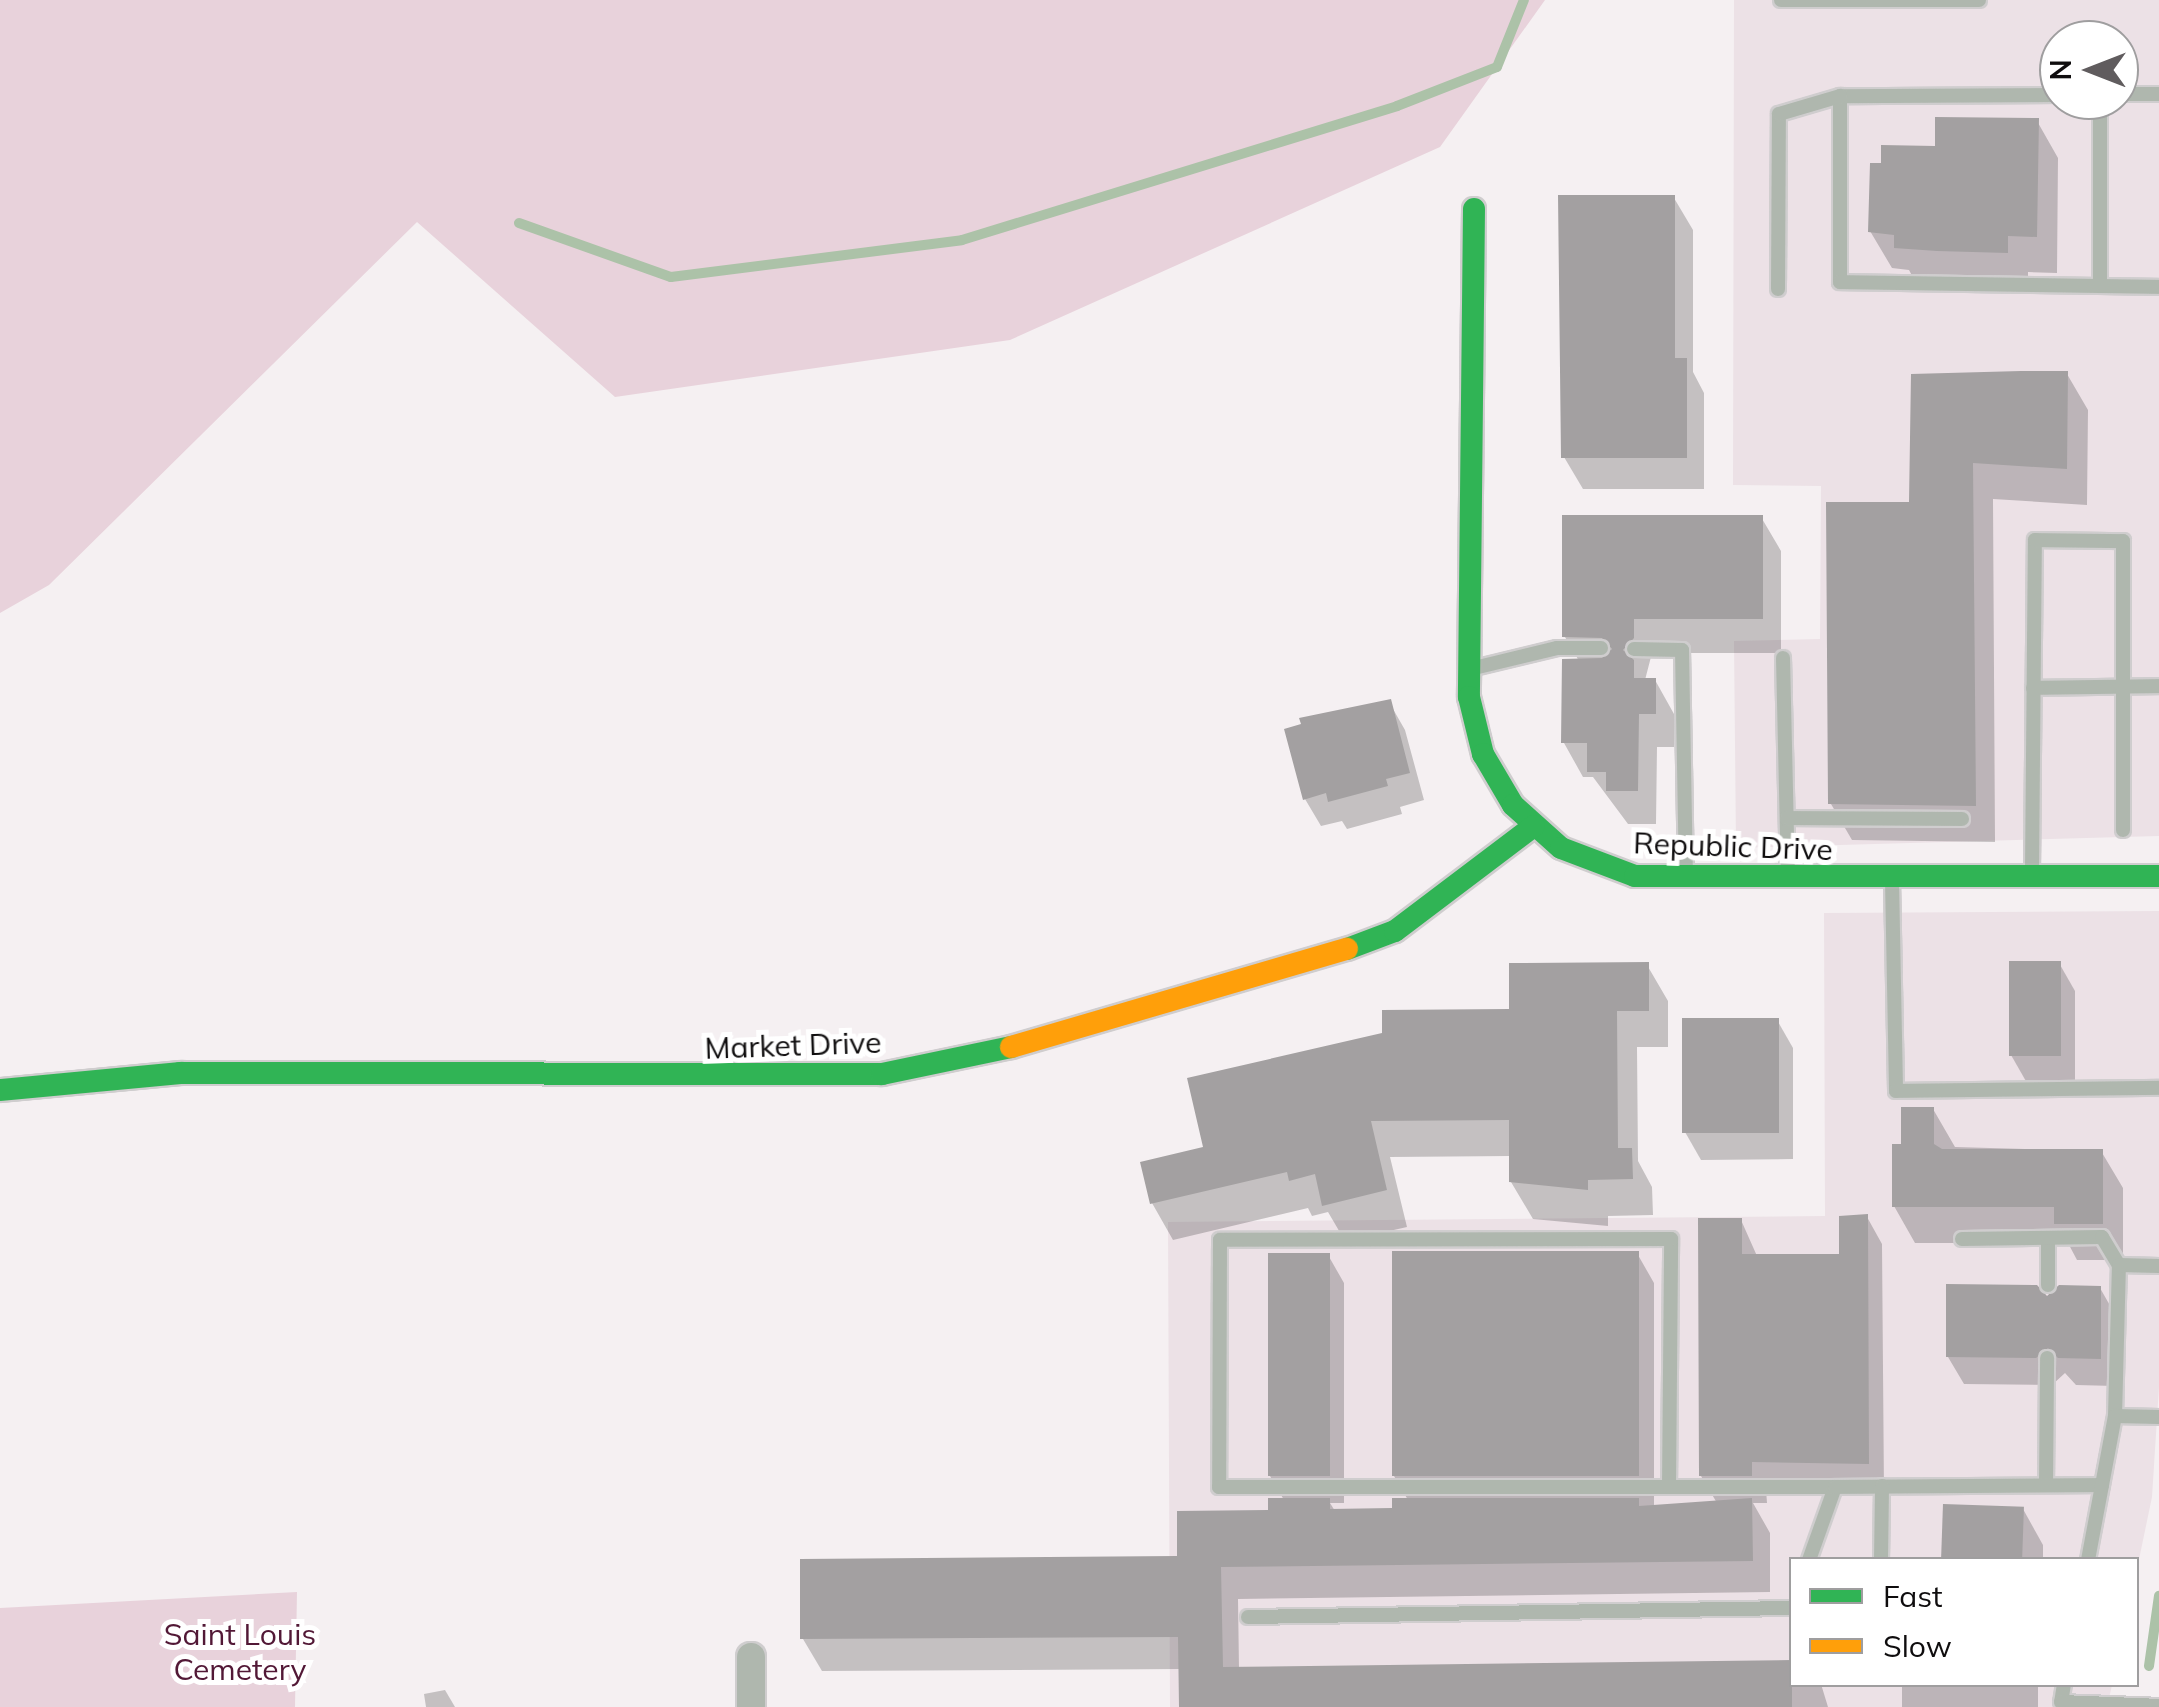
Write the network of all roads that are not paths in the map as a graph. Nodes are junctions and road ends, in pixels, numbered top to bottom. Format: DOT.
graph roads {
  1 [pos="1781,0"];
  2 [pos="1979,0"];
  3 [pos="1854,1"];
  4 [pos="2039,95"];
  5 [pos="1840,96"];
  6 [pos="2100,120"];
  7 [pos="1474,210"];
  8 [pos="2100,286"];
  9 [pos="2159,286"];
  10 [pos="1778,289"];
  11 [pos="1602,648"];
  12 [pos="1634,649"];
  13 [pos="1784,658"];
  14 [pos="1469,669"];
  15 [pos="2159,686"];
  16 [pos="2123,687"];
  17 [pos="2033,688"];
  18 [pos="1787,818"];
  19 [pos="1962,819"];
  20 [pos="1534,826"];
  21 [pos="2123,830"];
  22 [pos="2159,876"];
  23 [pos="2032,878"];
  24 [pos="1892,879"];
  25 [pos="1788,880"];
  26 [pos="1686,881"];
  27 [pos="2159,1088"];
  28 [pos="0,1090"];
  29 [pos="2048,1238"];
  30 [pos="1962,1239"];
  31 [pos="2120,1265"];
  32 [pos="2159,1266"];
  33 [pos="2048,1285"];
  34 [pos="2047,1358"];
  35 [pos="2115,1416"];
  36 [pos="2159,1417"];
  37 [pos="2046,1485"];
  38 [pos="2102,1485"];
  39 [pos="1669,1486"];
  40 [pos="1882,1486"];
  41 [pos="1835,1488"];
  42 [pos="1810,1557"];
  43 [pos="1881,1557"];
  44 [pos="2089,1557"];
  45 [pos="1789,1608"];
  46 [pos="1248,1618"];
  47 [pos="750,1657"];
  48 [pos="2063,1687"];
  49 [pos="2159,1706"];
  50 [pos="751,1707"];
  1 -- 3 [label="lane"];
  2 -- 3 [label="lane"];
  4 -- 5 [label="lane"];
  5 -- 8 [label="lane"];
  5 -- 10 [label="lane"];
  6 -- 8 [label="lane"];
  7 -- 14 [label="street, Republic Drive"];
  8 -- 9 [label="lane"];
  11 -- 14 [label="lane"];
  12 -- 26 [label="lane"];
  13 -- 18 [label="lane"];
  14 -- 20 [label="street, Republic Drive"];
  15 -- 16 [label="lane"];
  16 -- 17 [label="lane"];
  16 -- 17 [label="lane"];
  16 -- 21 [label="lane"];
  17 -- 23 [label="lane"];
  18 -- 19 [label="lane"];
  18 -- 25 [label="lane"];
  20 -- 26 [label="street, Republic Drive"];
  20 -- 28 [label="street, Market Drive"];
  22 -- 23 [label="street, Republic Drive"];
  23 -- 24 [label="street, Republic Drive"];
  24 -- 25 [label="street, Republic Drive"];
  24 -- 27 [label="lane"];
  25 -- 26 [label="street, Republic Drive"];
  29 -- 30 [label="lane"];
  29 -- 31 [label="lane"];
  29 -- 33 [label="lane"];
  31 -- 32 [label="lane"];
  31 -- 35 [label="lane"];
  34 -- 37 [label="lane"];
  35 -- 36 [label="lane"];
  35 -- 38 [label="lane"];
  37 -- 38 [label="lane"];
  37 -- 40 [label="lane"];
  38 -- 44 [label="lane"];
  39 -- 39 [label="lane"];
  39 -- 41 [label="lane"];
  40 -- 41 [label="lane"];
  40 -- 43 [label="lane"];
  41 -- 42 [label="lane"];
  45 -- 46 [label="lane"];
  47 -- 50 [label="street"];
  48 -- 49 [label="lane"];
}
